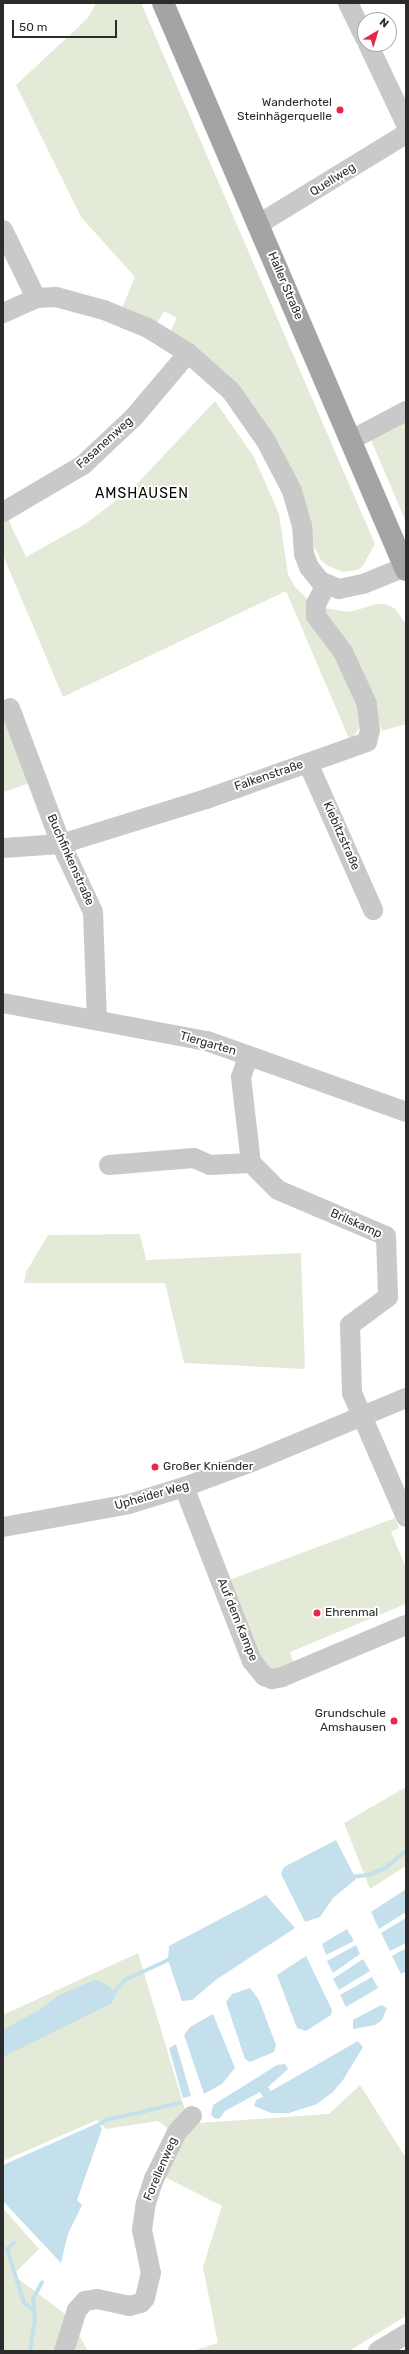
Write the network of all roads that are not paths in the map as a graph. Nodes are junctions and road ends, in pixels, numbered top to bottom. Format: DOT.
graph roads {
  1 [pos="163,3"];
  2 [pos="348,3"];
  3 [pos="357,22"];
  4 [pos="372,52"];
  5 [pos="406,124"];
  6 [pos="406,134"];
  7 [pos="259,224"];
  8 [pos="3,230"];
  9 [pos="36,298"];
  10 [pos="3,313"];
  11 [pos="188,353"];
  12 [pos="406,411"];
  13 [pos="351,440"];
  14 [pos="3,512"];
  15 [pos="405,568"];
  16 [pos="326,585"];
  17 [pos="10,708"];
  18 [pos="308,762"];
  19 [pos="61,844"];
  20 [pos="3,848"];
  21 [pos="373,910"];
  22 [pos="3,1003"];
  23 [pos="97,1019"];
  24 [pos="248,1056"];
  25 [pos="406,1112"];
  26 [pos="251,1163"];
  27 [pos="110,1165"];
  28 [pos="406,1398"];
  29 [pos="362,1417"];
  30 [pos="184,1487"];
  31 [pos="406,1517"];
  32 [pos="3,1527"];
  33 [pos="406,1625"];
  34 [pos="192,2116"];
  35 [pos="406,2334"];
  36 [pos="64,2351"];
  37 [pos="378,2351"];
  1 -- 7 [label="main road, Haller Straße"];
  2 -- 3 [label="street"];
  4 -- 5 [label="street"];
  6 -- 7 [label="street, Quellweg"];
  7 -- 13 [label="main road, Haller Straße"];
  8 -- 9 [label="street"];
  9 -- 10 [label="street"];
  9 -- 11 [label="street"];
  11 -- 14 [label="street, Fasanenweg"];
  11 -- 16 [label="street"];
  12 -- 13 [label="street"];
  13 -- 15 [label="main road, Haller Straße"];
  15 -- 16 [label="street"];
  16 -- 18 [label="street, Falkenstraße"];
  17 -- 19 [label="street, Buchfinkenstraße"];
  18 -- 19 [label="street, Falkenstraße"];
  18 -- 21 [label="street, Kiebitzstraße"];
  19 -- 20 [label="street, Falkenstraße"];
  19 -- 23 [label="street, Buchfinkenstraße"];
  22 -- 23 [label="street, Tiergarten"];
  23 -- 24 [label="street, Tiergarten"];
  24 -- 25 [label="street, Tiergarten"];
  24 -- 26 [label="street"];
  26 -- 27 [label="street"];
  26 -- 29 [label="street, Brilskamp"];
  28 -- 29 [label="street, Upheider Weg"];
  29 -- 30 [label="street, Upheider Weg"];
  29 -- 31 [label="street"];
  30 -- 32 [label="street, Upheider Weg"];
  30 -- 33 [label="street, Auf dem Kampe"];
  34 -- 36 [label="street, Forellenweg"];
  35 -- 37 [label="street"];
}
